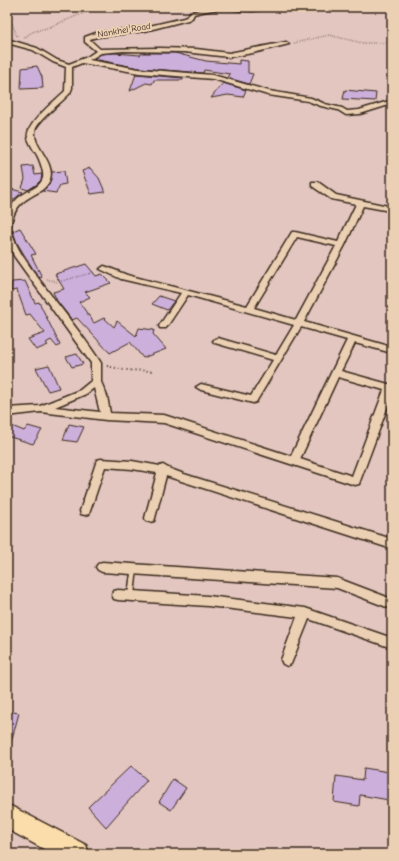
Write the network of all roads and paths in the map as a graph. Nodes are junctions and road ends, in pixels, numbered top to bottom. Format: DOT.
graph roads {
  1 [pos="98,7"];
  2 [pos="153,7"];
  3 [pos="265,7"];
  4 [pos="192,13"];
  5 [pos="7,18"];
  6 [pos="7,41"];
  7 [pos="392,42"];
  8 [pos="286,44"];
  9 [pos="99,51"];
  10 [pos="82,61"];
  11 [pos="69,66"];
  12 [pos="392,102"];
  13 [pos="315,184"];
  14 [pos="7,202"];
  15 [pos="361,202"];
  16 [pos="15,204"];
  17 [pos="392,205"];
  18 [pos="7,229"];
  19 [pos="341,245"];
  20 [pos="104,269"];
  21 [pos="36,281"];
  22 [pos="186,292"];
  23 [pos="249,310"];
  24 [pos="298,324"];
  25 [pos="163,326"];
  26 [pos="352,339"];
  27 [pos="218,341"];
  28 [pos="392,350"];
  29 [pos="279,359"];
  30 [pos="96,363"];
  31 [pos="154,371"];
  32 [pos="335,373"];
  33 [pos="96,382"];
  34 [pos="202,387"];
  35 [pos="391,389"];
  36 [pos="41,409"];
  37 [pos="7,412"];
  38 [pos="106,416"];
  39 [pos="294,460"];
  40 [pos="163,469"];
  41 [pos="85,511"];
  42 [pos="150,518"];
  43 [pos="392,544"];
  44 [pos="102,567"];
  45 [pos="134,568"];
  46 [pos="118,595"];
  47 [pos="131,595"];
  48 [pos="392,604"];
  49 [pos="305,613"];
  50 [pos="392,643"];
  51 [pos="287,660"];
  52 [pos="7,816"];
  53 [pos="77,854"];
  1 -- 5 [label="path"];
  2 -- 4 [label="path"];
  3 -- 4 [label="street, Nankhel Road"];
  4 -- 9 [label="street, Nankhel Road"];
  6 -- 11 [label="street"];
  7 -- 8 [label="path"];
  8 -- 9 [label="street"];
  9 -- 10 [label="street, Nankhel Road"];
  10 -- 11 [label="street, Nankhel Road"];
  10 -- 12 [label="street"];
  11 -- 16 [label="street"];
  13 -- 15 [label="street"];
  14 -- 16 [label="street"];
  15 -- 17 [label="street"];
  15 -- 19 [label="street"];
  16 -- 18 [label="street"];
  18 -- 21 [label="street"];
  19 -- 23 [label="street"];
  19 -- 24 [label="street"];
  20 -- 21 [label="path"];
  20 -- 22 [label="street"];
  21 -- 30 [label="street"];
  22 -- 23 [label="street"];
  22 -- 25 [label="street"];
  23 -- 24 [label="street"];
  24 -- 26 [label="street"];
  24 -- 29 [label="street"];
  26 -- 28 [label="street"];
  26 -- 32 [label="street"];
  27 -- 29 [label="street"];
  29 -- 34 [label="street"];
  30 -- 31 [label="path"];
  30 -- 33 [label="street"];
  32 -- 35 [label="street"];
  32 -- 39 [label="street"];
  33 -- 36 [label="street"];
  33 -- 38 [label="street"];
  35 -- 39 [label="street"];
  36 -- 37 [label="street"];
  36 -- 38 [label="street"];
  38 -- 39 [label="street"];
  40 -- 41 [label="street"];
  40 -- 42 [label="street"];
  40 -- 43 [label="street"];
  44 -- 45 [label="street"];
  45 -- 47 [label="lane"];
  45 -- 48 [label="street"];
  46 -- 47 [label="street"];
  47 -- 49 [label="street"];
  49 -- 50 [label="street"];
  49 -- 51 [label="street"];
  52 -- 53 [label="highway"];
}
